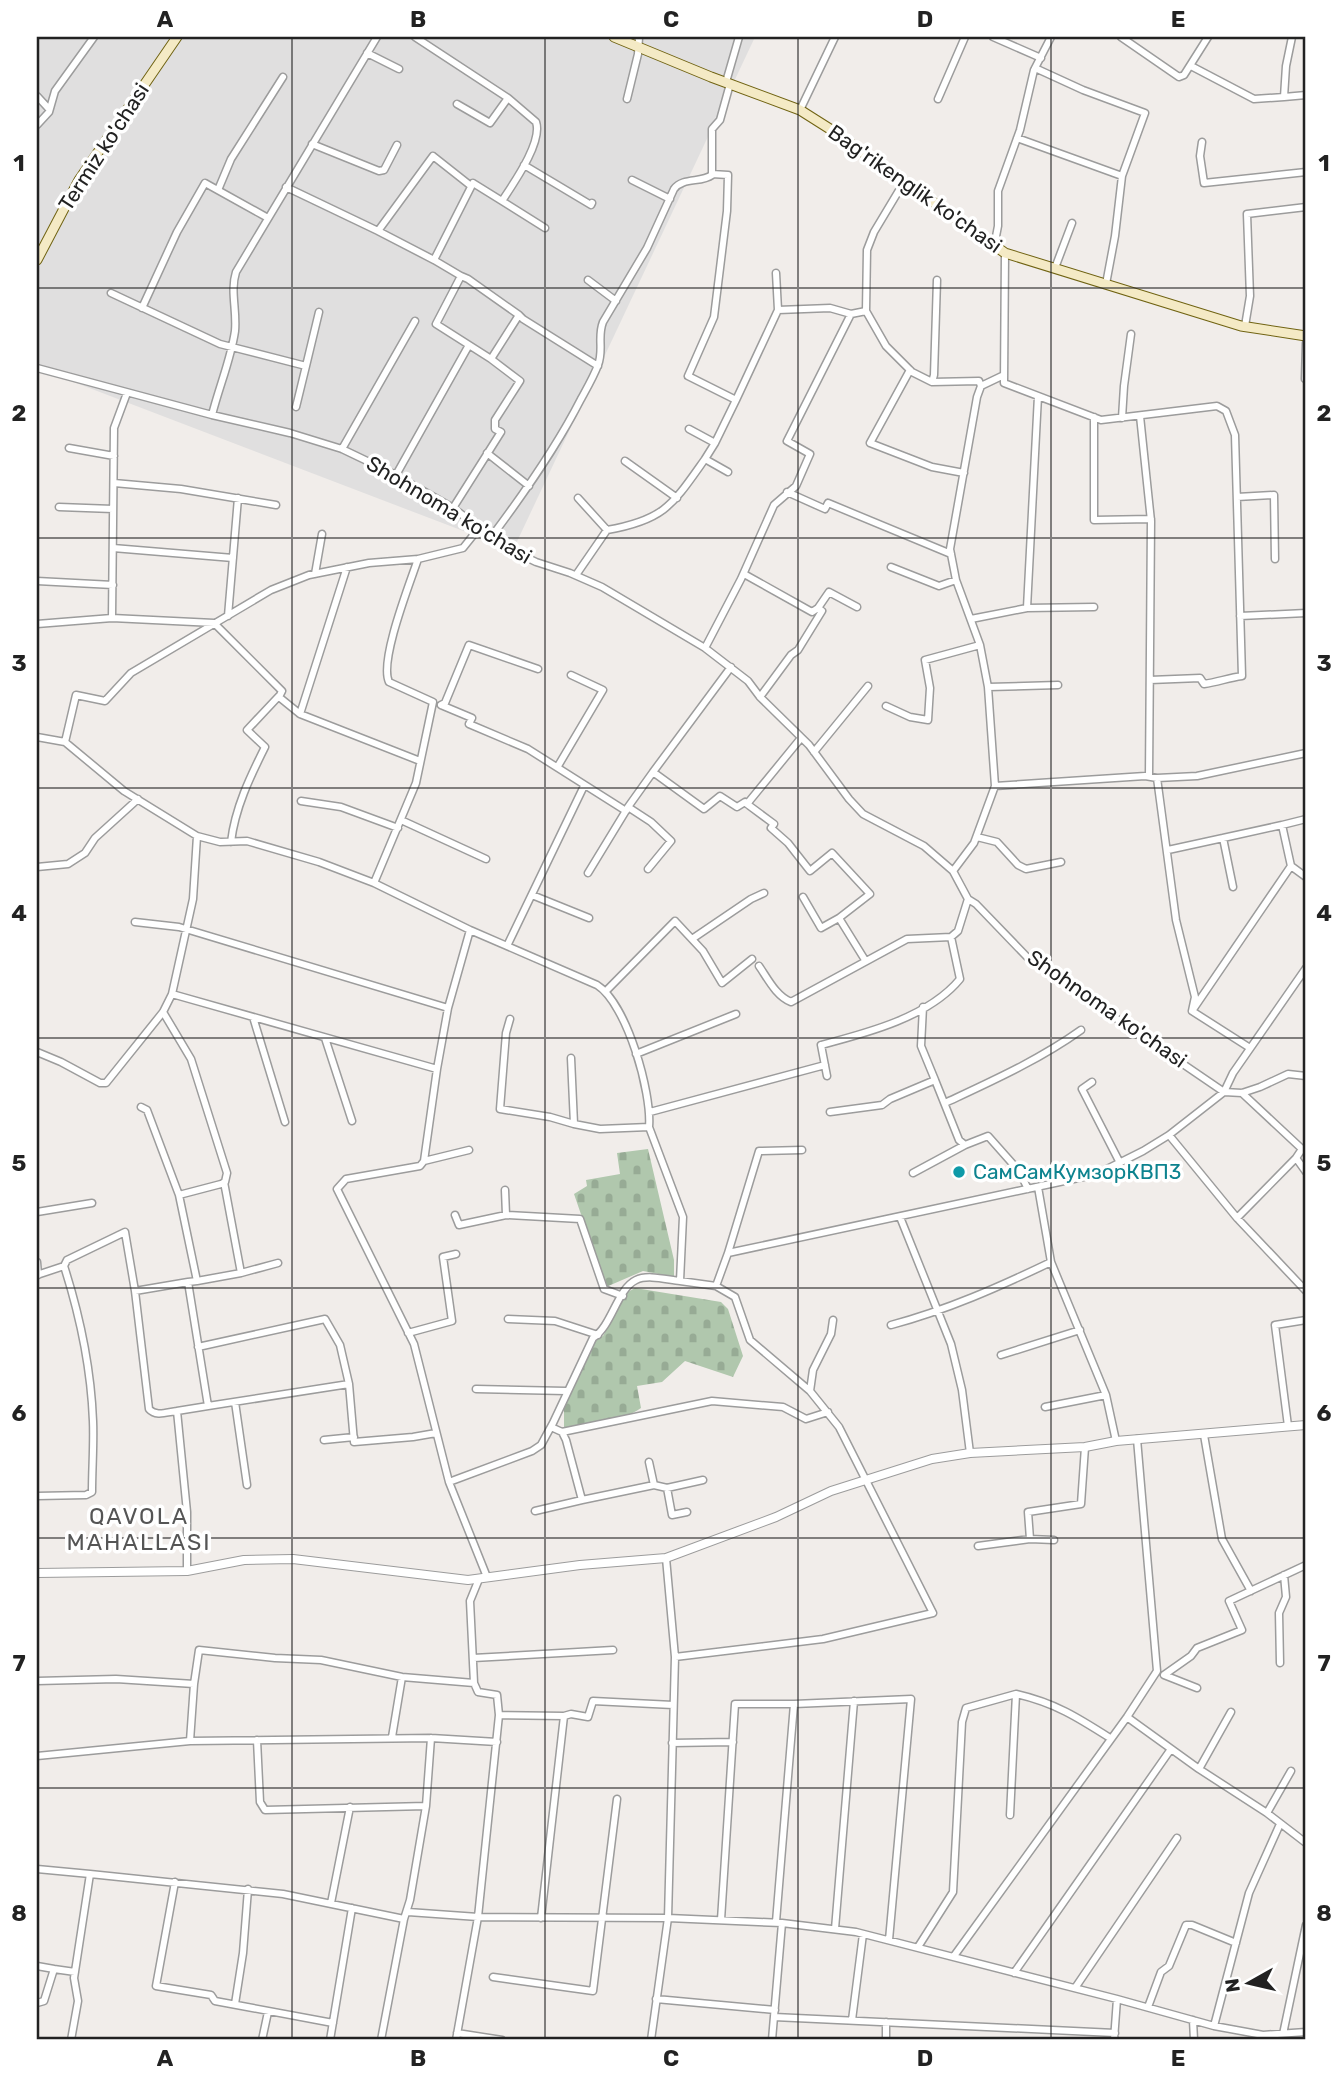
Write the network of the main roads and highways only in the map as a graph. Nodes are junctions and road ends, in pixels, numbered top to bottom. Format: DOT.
graph roads {
  1 [pos="177,37"];
  2 [pos="614,37"];
  3 [pos="37,260"];
  4 [pos="1306,336"];
  1 -- 3 [label="main road, Termiz ko'chasi"];
  2 -- 4 [label="main road, Bag'rikenglik ko'chasi"];
}
